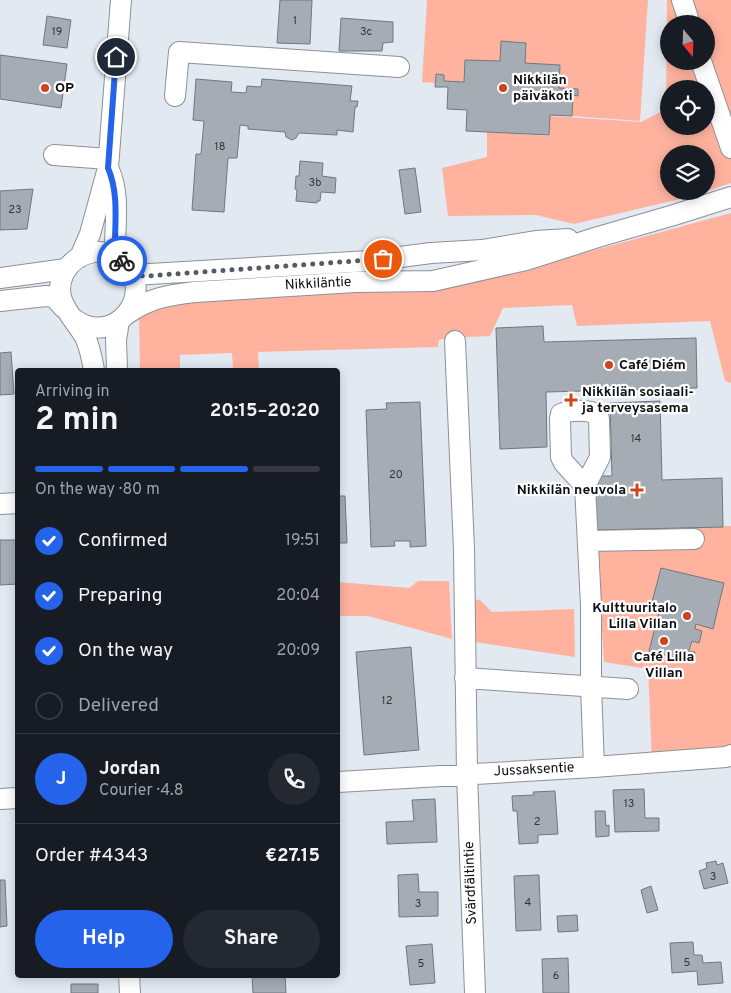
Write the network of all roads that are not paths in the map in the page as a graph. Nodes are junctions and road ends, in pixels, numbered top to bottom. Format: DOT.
graph roads {
  1 [pos="121,0"];
  2 [pos="682,0"];
  3 [pos="687,15"];
  4 [pos="399,67"];
  5 [pos="704,70"];
  6 [pos="175,96"];
  7 [pos="731,148"];
  8 [pos="54,155"];
  9 [pos="108,164"];
  10 [pos="731,197"];
  11 [pos="598,237"];
  12 [pos="115,256"];
  13 [pos="73,263"];
  14 [pos="133,275"];
  15 [pos="0,278"];
  16 [pos="0,301"];
  17 [pos="69,314"];
  18 [pos="123,318"];
  19 [pos="455,341"];
  20 [pos="93,368"];
  21 [pos="117,368"];
  22 [pos="585,486"];
  23 [pos="15,502"];
  24 [pos="0,504"];
  25 [pos="694,539"];
  26 [pos="588,542"];
  27 [pos="465,678"];
  28 [pos="591,686"];
  29 [pos="628,689"];
  30 [pos="731,755"];
  31 [pos="594,767"];
  32 [pos="467,774"];
  33 [pos="340,782"];
  34 [pos="15,798"];
  35 [pos="0,799"];
  36 [pos="129,978"];
  37 [pos="130,993"];
  38 [pos="475,993"];
  1 -- 9 [label="street"];
  2 -- 3 [label="street"];
  4 -- 6 [label="street"];
  5 -- 7 [label="street"];
  8 -- 9 [label="street"];
  9 -- 12 [label="street"];
  9 -- 13 [label="street"];
  10 -- 11 [label="street, Nikkiläntie"];
  11 -- 14 [label="street, Nikkiläntie"];
  11 -- 18 [label="street, Nikkiläntie"];
  12 -- 13 [label="street"];
  12 -- 14 [label="street"];
  13 -- 15 [label="street"];
  13 -- 17 [label="street"];
  14 -- 18 [label="street"];
  16 -- 17 [label="street"];
  17 -- 18 [label="street"];
  17 -- 20 [label="street"];
  18 -- 21 [label="street"];
  19 -- 27 [label="street, Svärdfältintie"];
  22 -- 26 [label="street"];
  23 -- 24 [label="street"];
  25 -- 26 [label="street"];
  26 -- 28 [label="street"];
  27 -- 28 [label="street"];
  27 -- 32 [label="street, Svärdfältintie"];
  28 -- 29 [label="street"];
  28 -- 31 [label="street"];
  30 -- 31 [label="street, Jussaksentie"];
  31 -- 32 [label="street, Jussaksentie"];
  32 -- 33 [label="street, Jussaksentie"];
  32 -- 38 [label="street, Svärdfältintie"];
  34 -- 35 [label="street"];
  36 -- 37 [label="street"];
}
